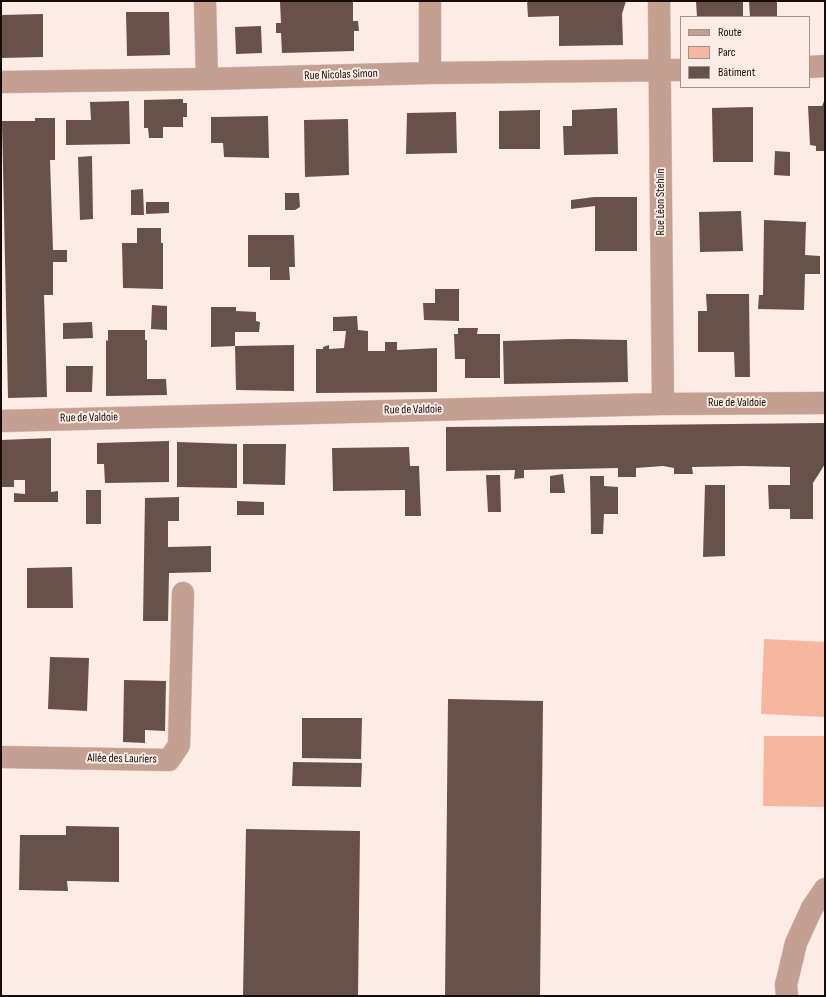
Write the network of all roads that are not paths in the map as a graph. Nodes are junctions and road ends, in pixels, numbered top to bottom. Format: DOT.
graph roads {
  1 [pos="205,1"];
  2 [pos="430,1"];
  3 [pos="659,1"];
  4 [pos="825,66"];
  5 [pos="810,67"];
  6 [pos="671,70"];
  7 [pos="430,73"];
  8 [pos="207,79"];
  9 [pos="1,82"];
  10 [pos="825,403"];
  11 [pos="663,404"];
  12 [pos="1,421"];
  13 [pos="183,593"];
  14 [pos="1,757"];
  15 [pos="825,889"];
  16 [pos="787,996"];
  1 -- 8 [label="street"];
  2 -- 7 [label="street"];
  3 -- 6 [label="street, Rue Léon Stehlin"];
  4 -- 5 [label="street"];
  6 -- 7 [label="street, Rue Nicolas Simon"];
  6 -- 11 [label="street, Rue Léon Stehlin"];
  7 -- 8 [label="street, Rue Nicolas Simon"];
  8 -- 9 [label="street, Rue Nicolas Simon"];
  10 -- 11 [label="street, Rue de Valdoie"];
  11 -- 12 [label="street, Rue de Valdoie"];
  13 -- 14 [label="street, Allée des Lauriers"];
  15 -- 16 [label="street"];
}
